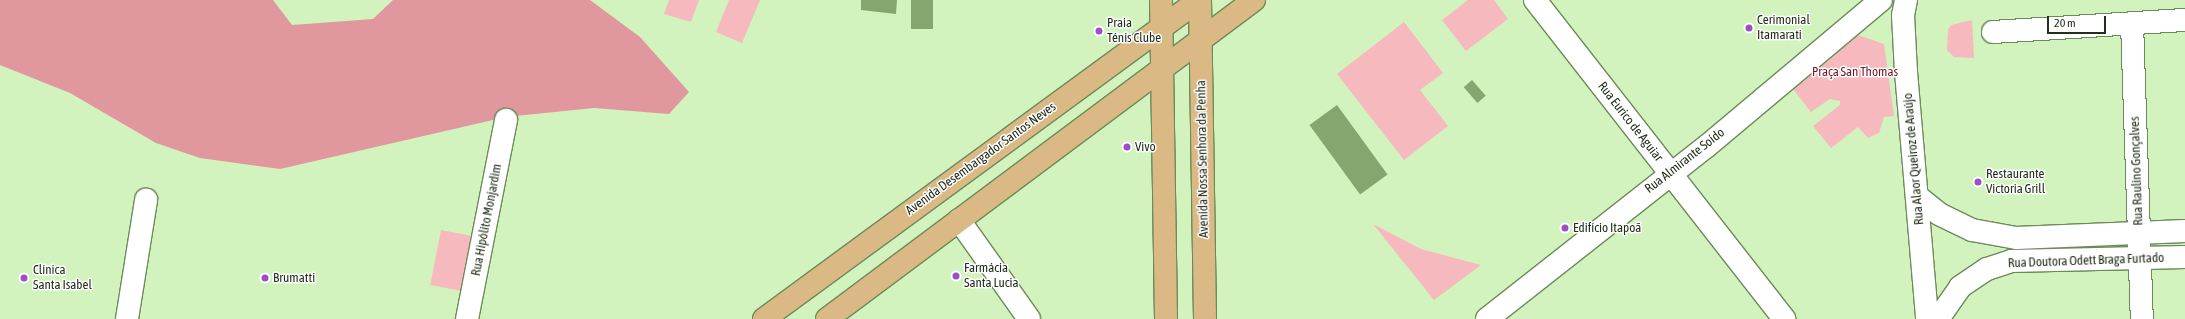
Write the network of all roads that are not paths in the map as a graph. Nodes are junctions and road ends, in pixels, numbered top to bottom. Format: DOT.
graph roads {
  1 [pos="1161,0"];
  2 [pos="1199,0"];
  3 [pos="1254,0"];
  4 [pos="1535,0"];
  5 [pos="1881,0"];
  6 [pos="1906,0"];
  7 [pos="2185,20"];
  8 [pos="2132,23"];
  9 [pos="1162,26"];
  10 [pos="1993,32"];
  11 [pos="1202,39"];
  12 [pos="1163,66"];
  13 [pos="506,120"];
  14 [pos="1669,172"];
  15 [pos="1917,196"];
  16 [pos="146,200"];
  17 [pos="959,220"];
  18 [pos="2185,231"];
  19 [pos="2139,233"];
  20 [pos="2185,256"];
  21 [pos="2140,259"];
  22 [pos="1492,317"];
  23 [pos="127,319"];
  24 [pos="467,319"];
  25 [pos="764,319"];
  26 [pos="827,319"];
  27 [pos="1029,319"];
  28 [pos="1166,319"];
  29 [pos="1205,319"];
  30 [pos="1784,319"];
  31 [pos="1927,319"];
  32 [pos="1938,319"];
  33 [pos="2142,319"];
  1 -- 9 [label="main road"];
  2 -- 9 [label="main road, Avenida Desembargador Santos Neves"];
  2 -- 11 [label="main road, Avenida Nossa Senhora da Penha"];
  3 -- 11 [label="main road"];
  4 -- 14 [label="street, Rua Eurico de Aguiar"];
  5 -- 14 [label="street, Rua Almirante Soído"];
  6 -- 15 [label="street, Rua Alaor Queiroz de Araújo"];
  7 -- 8 [label="street"];
  8 -- 10 [label="street"];
  8 -- 19 [label="street, Rua Raulino Gonçalves"];
  9 -- 12 [label="main road"];
  9 -- 25 [label="main road, Avenida Desembargador Santos Neves"];
  11 -- 12 [label="main road"];
  11 -- 29 [label="main road, Avenida Nossa Senhora da Penha"];
  12 -- 17 [label="main road"];
  12 -- 28 [label="main road"];
  13 -- 24 [label="street, Rua Hipólito Monjardim"];
  14 -- 22 [label="street, Rua Almirante Soído"];
  14 -- 30 [label="street, Rua Eurico de Aguiar"];
  15 -- 19 [label="street, Rua Doutora Odett Braga Furtado"];
  15 -- 31 [label="street, Rua Alaor Queiroz de Araújo"];
  16 -- 23 [label="street"];
  17 -- 26 [label="main road"];
  17 -- 27 [label="street"];
  18 -- 19 [label="street, Rua Doutora Odett Braga Furtado"];
  19 -- 21 [label="street, Rua Raulino Gonçalves"];
  20 -- 21 [label="street, Rua Doutora Odett Braga Furtado"];
  21 -- 32 [label="street, Rua Doutora Odett Braga Furtado"];
  21 -- 33 [label="street, Rua Raulino Gonçalves"];
}
